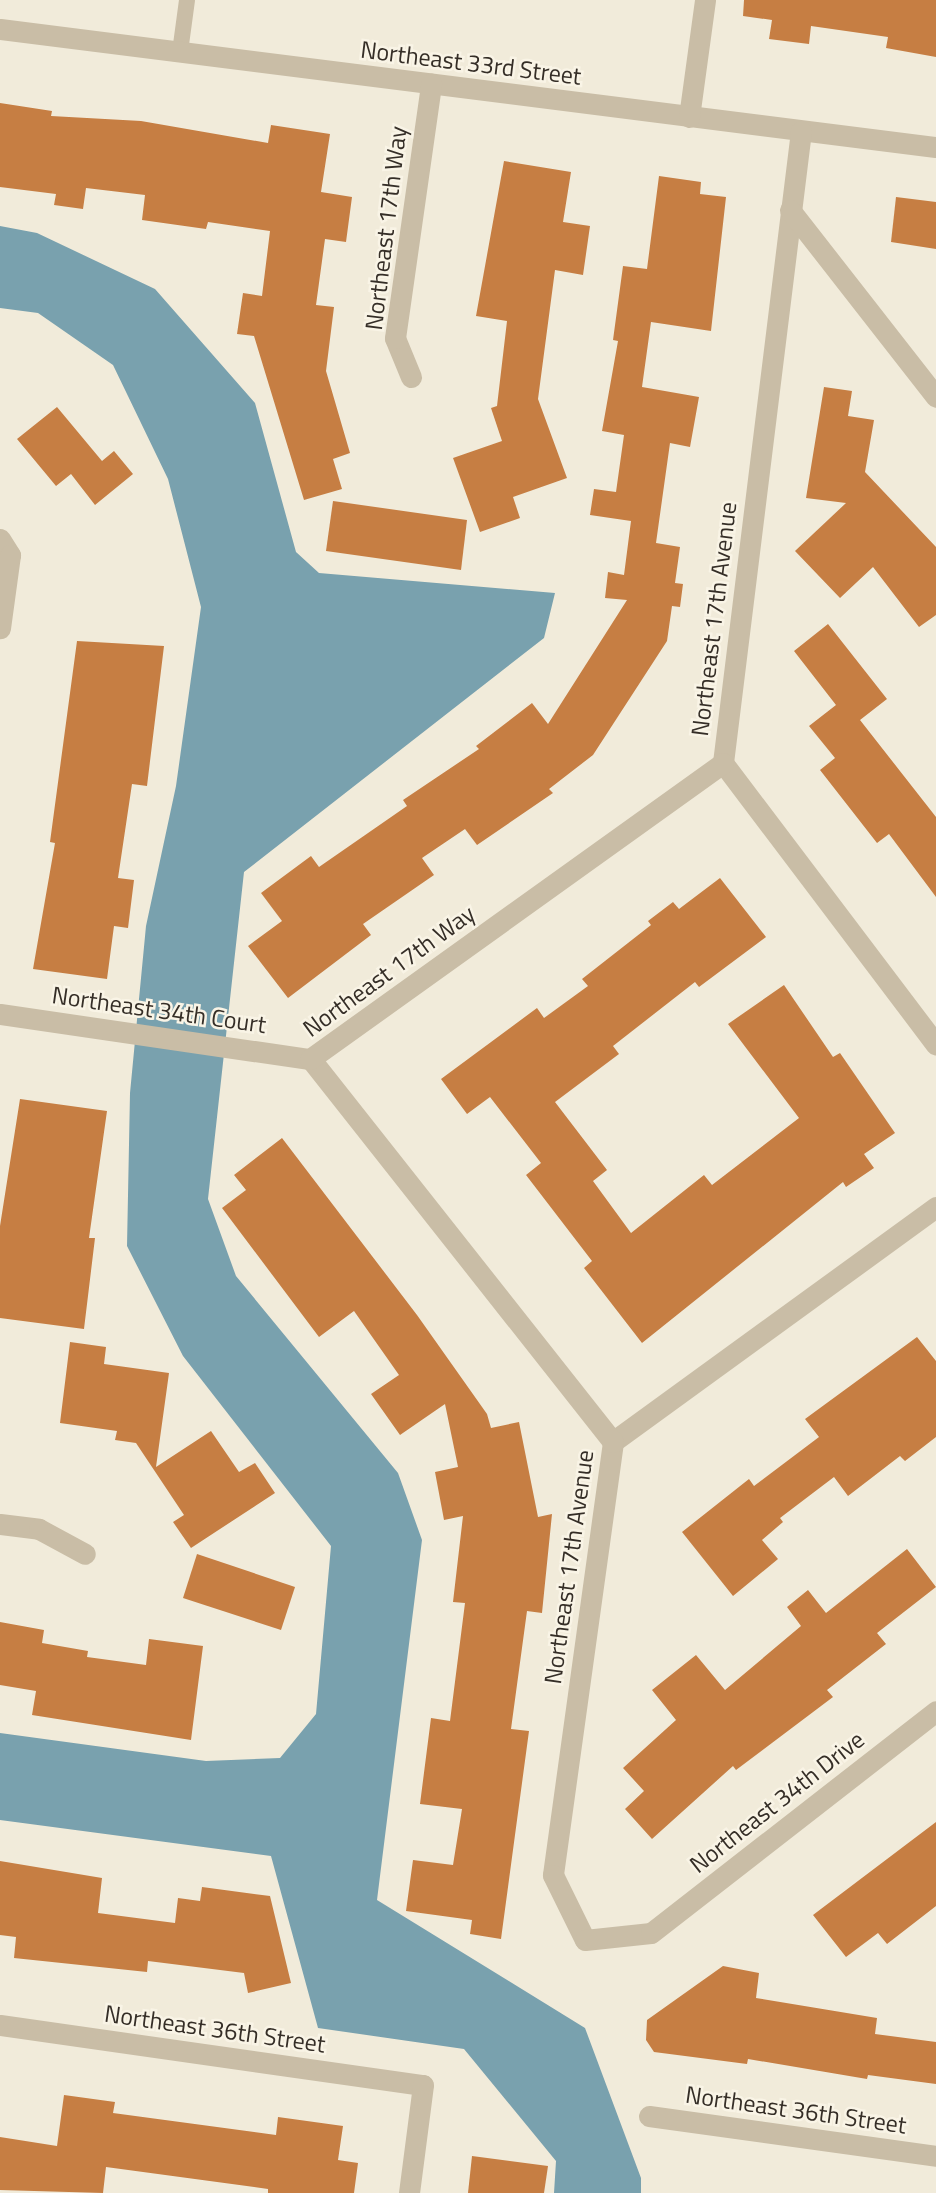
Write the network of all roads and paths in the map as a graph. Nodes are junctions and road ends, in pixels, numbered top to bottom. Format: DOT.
graph roads {
  1 [pos="187,0"];
  2 [pos="705,0"];
  3 [pos="0,29"];
  4 [pos="180,52"];
  5 [pos="431,84"];
  6 [pos="689,117"];
  7 [pos="801,131"];
  8 [pos="936,147"];
  9 [pos="790,211"];
  10 [pos="411,377"];
  11 [pos="936,397"];
  12 [pos="0,539"];
  13 [pos="0,628"];
  14 [pos="723,763"];
  15 [pos="0,1014"];
  16 [pos="936,1045"];
  17 [pos="310,1059"];
  18 [pos="936,1207"];
  19 [pos="613,1442"];
  20 [pos="0,1524"];
  21 [pos="85,1554"];
  22 [pos="936,1712"];
  23 [pos="651,1933"];
  24 [pos="0,2025"];
  25 [pos="649,2116"];
  26 [pos="936,2156"];
  27 [pos="409,2193"];
  1 -- 4 [label="lane"];
  2 -- 6 [label="street"];
  3 -- 4 [label="street, Northeast 33rd Street"];
  4 -- 5 [label="street, Northeast 33rd Street"];
  5 -- 6 [label="street, Northeast 33rd Street"];
  5 -- 10 [label="street, Northeast 17th Way"];
  6 -- 7 [label="street, Northeast 33rd Street"];
  7 -- 8 [label="street, Northeast 33rd Street"];
  7 -- 9 [label="street, Northeast 17th Avenue"];
  9 -- 11 [label="street"];
  9 -- 14 [label="street, Northeast 17th Avenue"];
  12 -- 13 [label="street"];
  14 -- 16 [label="street, Northeast 17th Avenue"];
  14 -- 17 [label="street, Northeast 17th Way"];
  15 -- 17 [label="street, Northeast 34th Court"];
  17 -- 19 [label="street, Northeast 17th Way"];
  18 -- 19 [label="street, Northeast 17th Avenue"];
  19 -- 23 [label="street, Northeast 17th Avenue"];
  20 -- 21 [label="street"];
  22 -- 23 [label="street, Northeast 34th Drive"];
  24 -- 27 [label="street, Northeast 36th Street"];
  25 -- 26 [label="street, Northeast 36th Street"];
}
